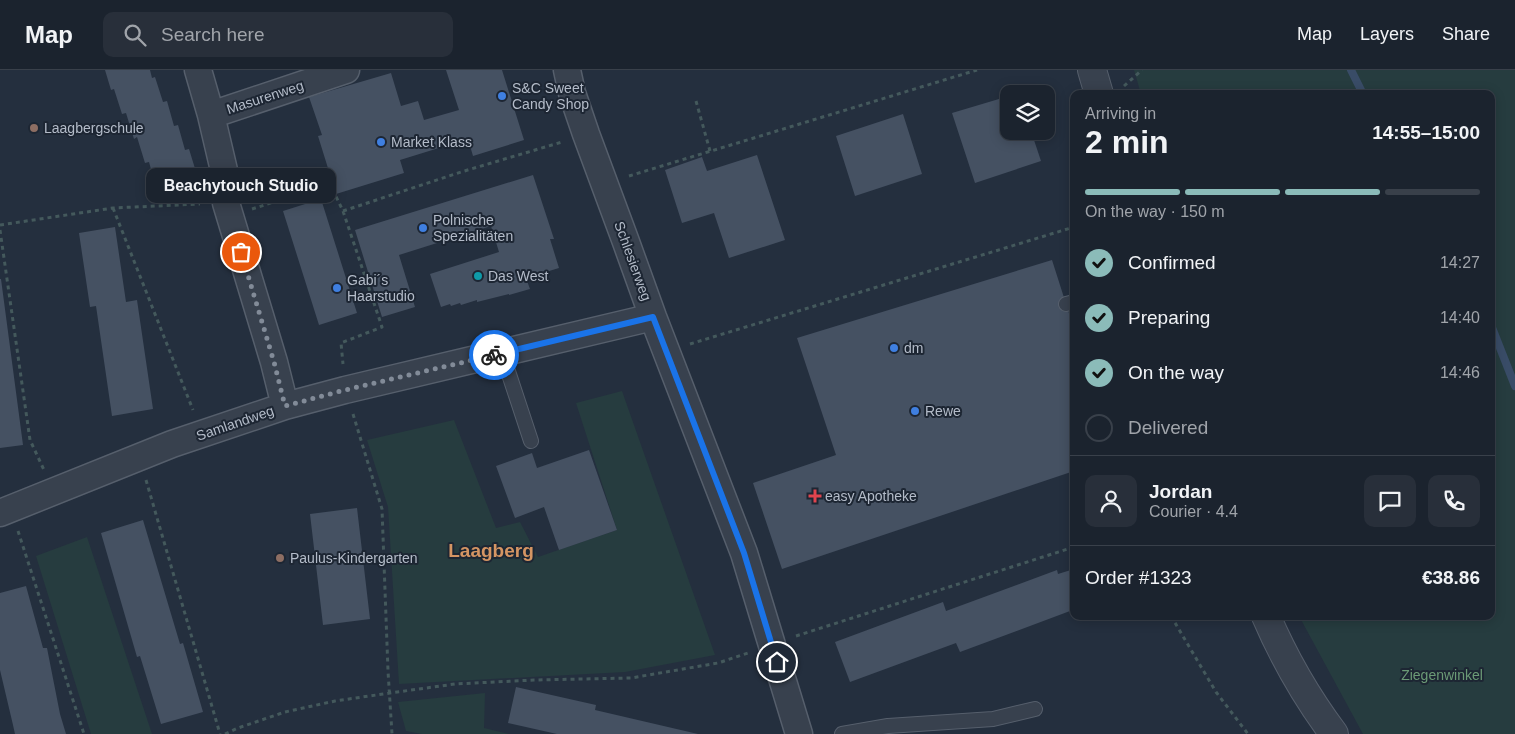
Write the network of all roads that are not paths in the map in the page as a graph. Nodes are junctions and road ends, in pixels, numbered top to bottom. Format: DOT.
graph roads {
  1 [pos="198,70"];
  2 [pos="346,70"];
  3 [pos="566,70"];
  4 [pos="1092,70"];
  5 [pos="1098,90"];
  6 [pos="211,115"];
  7 [pos="653,317"];
  8 [pos="502,352"];
  9 [pos="285,406"];
  10 [pos="531,441"];
  11 [pos="6,511"];
  12 [pos="1268,620"];
  13 [pos="1035,709"];
  14 [pos="799,734"];
  15 [pos="842,734"];
  16 [pos="1334,734"];
  1 -- 6 [label="street, Masurenweg"];
  2 -- 6 [label="street, Masurenweg"];
  3 -- 7 [label="street, Schlesierweg"];
  4 -- 5 [label="street"];
  6 -- 9 [label="street, Masurenweg"];
  7 -- 8 [label="street, Samlandweg"];
  7 -- 14 [label="street, Schlesierweg"];
  8 -- 9 [label="street, Samlandweg"];
  8 -- 10 [label="lane"];
  9 -- 11 [label="street, Samlandweg"];
  12 -- 16 [label="street"];
  13 -- 15 [label="lane"];
}
